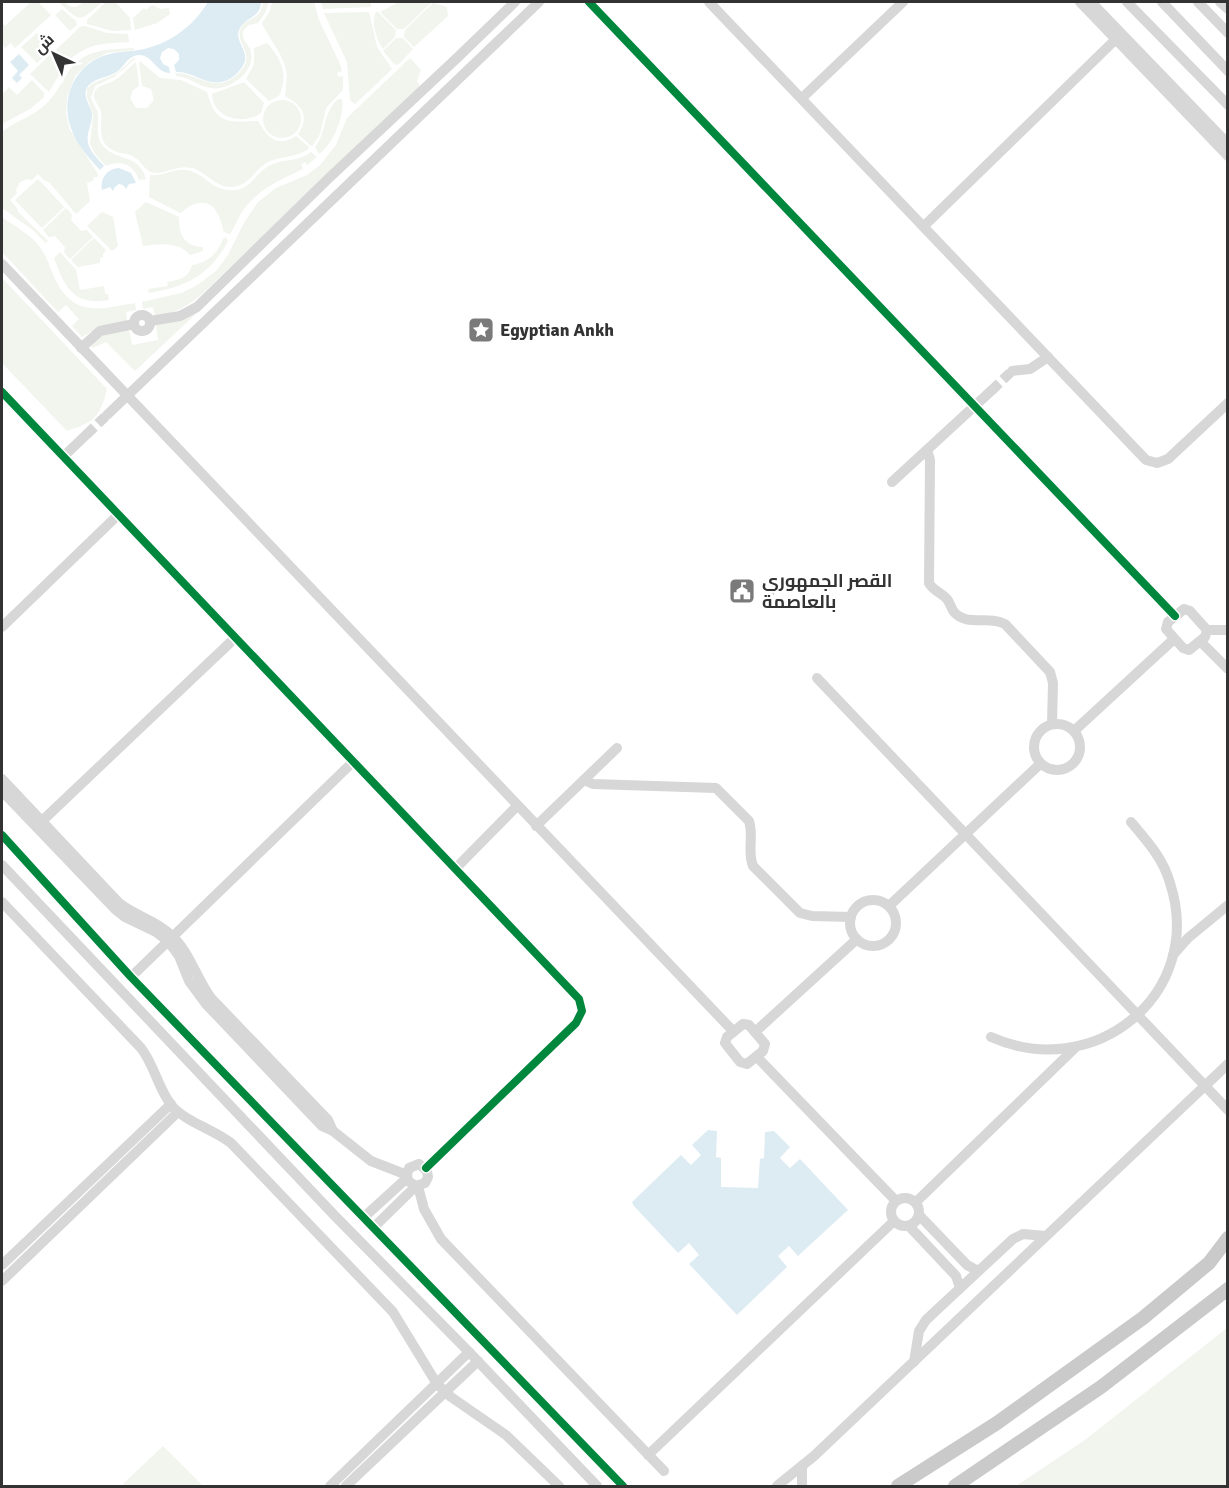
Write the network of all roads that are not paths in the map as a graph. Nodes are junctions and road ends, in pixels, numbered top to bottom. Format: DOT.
graph roads {
  1 [pos="515,2"];
  2 [pos="539,2"];
  3 [pos="589,2"];
  4 [pos="710,2"];
  5 [pos="903,2"];
  6 [pos="1080,2"];
  7 [pos="1091,2"];
  8 [pos="1127,2"];
  9 [pos="1162,2"];
  10 [pos="1198,2"];
  11 [pos="1220,2"];
  12 [pos="1227,9"];
  13 [pos="1227,33"];
  14 [pos="1116,39"];
  15 [pos="1227,70"];
  16 [pos="802,98"];
  17 [pos="1227,105"];
  18 [pos="1227,144"];
  19 [pos="1227,156"];
  20 [pos="924,226"];
  21 [pos="2,264"];
  22 [pos="81,348"];
  23 [pos="1048,357"];
  24 [pos="1012,370"];
  25 [pos="992,390"];
  26 [pos="2,392"];
  27 [pos="127,396"];
  28 [pos="1227,404"];
  29 [pos="974,407"];
  30 [pos="107,415"];
  31 [pos="87,434"];
  32 [pos="927,450"];
  33 [pos="64,456"];
  34 [pos="892,482"];
  35 [pos="119,514"];
  36 [pos="1175,616"];
  37 [pos="2,627"];
  38 [pos="1207,630"];
  39 [pos="1227,630"];
  40 [pos="236,637"];
  41 [pos="1174,639"];
  42 [pos="1201,642"];
  43 [pos="1227,669"];
  44 [pos="816,678"];
  45 [pos="1052,724"];
  46 [pos="1074,731"];
  47 [pos="617,748"];
  48 [pos="354,761"];
  49 [pos="1040,764"];
  50 [pos="2,779"];
  51 [pos="584,780"];
  52 [pos="2,790"];
  53 [pos="517,806"];
  54 [pos="42,821"];
  55 [pos="1131,822"];
  56 [pos="536,826"];
  57 [pos="2,835"];
  58 [pos="965,835"];
  59 [pos="2,865"];
  60 [pos="456,868"];
  61 [pos="2,904"];
  62 [pos="1227,904"];
  63 [pos="889,906"];
  64 [pos="851,917"];
  65 [pos="1177,927"];
  66 [pos="1194,933"];
  67 [pos="170,939"];
  68 [pos="857,939"];
  69 [pos="1173,955"];
  70 [pos="131,977"];
  71 [pos="167,1013"];
  72 [pos="1137,1015"];
  73 [pos="154,1025"];
  74 [pos="733,1031"];
  75 [pos="755,1032"];
  76 [pos="991,1037"];
  77 [pos="1075,1048"];
  78 [pos="1045,1051"];
  79 [pos="757,1057"];
  80 [pos="1227,1064"];
  81 [pos="1054,1068"];
  82 [pos="1205,1086"];
  83 [pos="249,1100"];
  84 [pos="174,1108"];
  85 [pos="1227,1110"];
  86 [pos="236,1112"];
  87 [pos="426,1168"];
  88 [pos="407,1176"];
  89 [pos="417,1186"];
  90 [pos="896,1201"];
  91 [pos="915,1202"];
  92 [pos="920,1215"];
  93 [pos="363,1218"];
  94 [pos="894,1221"];
  95 [pos="928,1224"];
  96 [pos="373,1228"];
  97 [pos="913,1230"];
  98 [pos="1046,1236"];
  99 [pos="1227,1238"];
  100 [pos="959,1257"];
  101 [pos="2,1265"];
  102 [pos="948,1266"];
  103 [pos="978,1271"];
  104 [pos="2,1281"];
  105 [pos="960,1288"];
  106 [pos="1227,1288"];
  107 [pos="469,1352"];
  108 [pos="478,1361"];
  109 [pos="915,1362"];
  110 [pos="437,1384"];
  111 [pos="445,1392"];
  112 [pos="648,1455"];
  113 [pos="802,1467"];
  114 [pos="664,1471"];
  115 [pos="330,1486"];
  116 [pos="345,1486"];
  117 [pos="558,1486"];
  118 [pos="597,1486"];
  119 [pos="623,1486"];
  120 [pos="777,1486"];
  121 [pos="802,1486"];
  122 [pos="898,1486"];
  123 [pos="956,1486"];
  1 -- 22 [label="street"];
  2 -- 27 [label="street"];
  3 -- 29 [label="street"];
  4 -- 16 [label="street"];
  5 -- 16 [label="street"];
  6 -- 14 [label="street"];
  7 -- 18 [label="street"];
  8 -- 17 [label="street"];
  9 -- 15 [label="street"];
  10 -- 13 [label="street"];
  11 -- 12 [label="street"];
  14 -- 19 [label="street"];
  14 -- 20 [label="street"];
  16 -- 20 [label="street"];
  20 -- 23 [label="street"];
  21 -- 22 [label="street"];
  22 -- 27 [label="street"];
  23 -- 24 [label="street"];
  23 -- 28 [label="street"];
  25 -- 29 [label="street"];
  26 -- 33 [label="street"];
  27 -- 30 [label="street"];
  27 -- 53 [label="street"];
  29 -- 32 [label="street"];
  29 -- 36 [label="street"];
  31 -- 33 [label="street"];
  32 -- 34 [label="street"];
  32 -- 45 [label="street"];
  33 -- 35 [label="street"];
  35 -- 37 [label="street"];
  35 -- 40 [label="street"];
  36 -- 38 [label="street"];
  36 -- 41 [label="street"];
  38 -- 39 [label="street"];
  38 -- 42 [label="street"];
  40 -- 48 [label="street"];
  40 -- 54 [label="street"];
  41 -- 42 [label="street"];
  41 -- 46 [label="street"];
  42 -- 43 [label="street"];
  44 -- 58 [label="street"];
  45 -- 46 [label="street"];
  45 -- 49 [label="street"];
  46 -- 49 [label="street"];
  47 -- 51 [label="street"];
  48 -- 60 [label="street"];
  48 -- 67 [label="street"];
  49 -- 58 [label="street"];
  50 -- 54 [label="street"];
  51 -- 56 [label="street"];
  51 -- 64 [label="street"];
  52 -- 67 [label="street"];
  53 -- 56 [label="street"];
  53 -- 60 [label="street"];
  54 -- 67 [label="street"];
  55 -- 65 [label="street"];
  56 -- 74 [label="street"];
  57 -- 70 [label="street"];
  58 -- 63 [label="street"];
  58 -- 72 [label="street"];
  59 -- 73 [label="street"];
  60 -- 87 [label="street"];
  61 -- 84 [label="street"];
  62 -- 66 [label="street"];
  63 -- 64 [label="street"];
  63 -- 68 [label="street"];
  64 -- 68 [label="street"];
  65 -- 66 [label="street"];
  65 -- 69 [label="street"];
  66 -- 69 [label="street"];
  67 -- 70 [label="street"];
  67 -- 88 [label="street"];
  68 -- 75 [label="street"];
  69 -- 72 [label="street"];
  70 -- 71 [label="street"];
  71 -- 73 [label="street"];
  71 -- 83 [label="street"];
  72 -- 77 [label="street"];
  72 -- 82 [label="street"];
  73 -- 86 [label="street"];
  74 -- 75 [label="street"];
  74 -- 79 [label="street"];
  75 -- 79 [label="street"];
  76 -- 78 [label="street"];
  77 -- 78 [label="street"];
  77 -- 81 [label="street"];
  78 -- 81 [label="street"];
  79 -- 90 [label="street"];
  80 -- 82 [label="street"];
  81 -- 91 [label="street"];
  82 -- 85 [label="street"];
  82 -- 98 [label="street"];
  83 -- 86 [label="street"];
  83 -- 93 [label="street"];
  84 -- 101 [label="street"];
  84 -- 104 [label="street"];
  84 -- 110 [label="street"];
  86 -- 107 [label="street"];
  87 -- 88 [label="street"];
  87 -- 89 [label="street"];
  88 -- 89 [label="street"];
  88 -- 93 [label="street"];
  89 -- 96 [label="street"];
  89 -- 112 [label="street"];
  90 -- 91 [label="street"];
  90 -- 94 [label="street"];
  91 -- 92 [label="street"];
  92 -- 95 [label="street"];
  92 -- 97 [label="street"];
  93 -- 96 [label="street"];
  94 -- 97 [label="street"];
  94 -- 112 [label="street"];
  95 -- 97 [label="street"];
  95 -- 100 [label="street"];
  96 -- 119 [label="street"];
  97 -- 102 [label="street"];
  98 -- 103 [label="street"];
  98 -- 109 [label="street"];
  99 -- 122 [label="main road"];
  100 -- 102 [label="street"];
  100 -- 103 [label="street"];
  102 -- 105 [label="street"];
  103 -- 105 [label="street"];
  105 -- 109 [label="street"];
  106 -- 123 [label="main road"];
  107 -- 108 [label="street"];
  107 -- 110 [label="street"];
  108 -- 111 [label="street"];
  108 -- 118 [label="street"];
  109 -- 113 [label="street"];
  110 -- 111 [label="street"];
  110 -- 115 [label="street"];
  111 -- 116 [label="street"];
  111 -- 117 [label="street"];
  112 -- 114 [label="street"];
  113 -- 120 [label="street"];
  113 -- 121 [label="street"];
}
